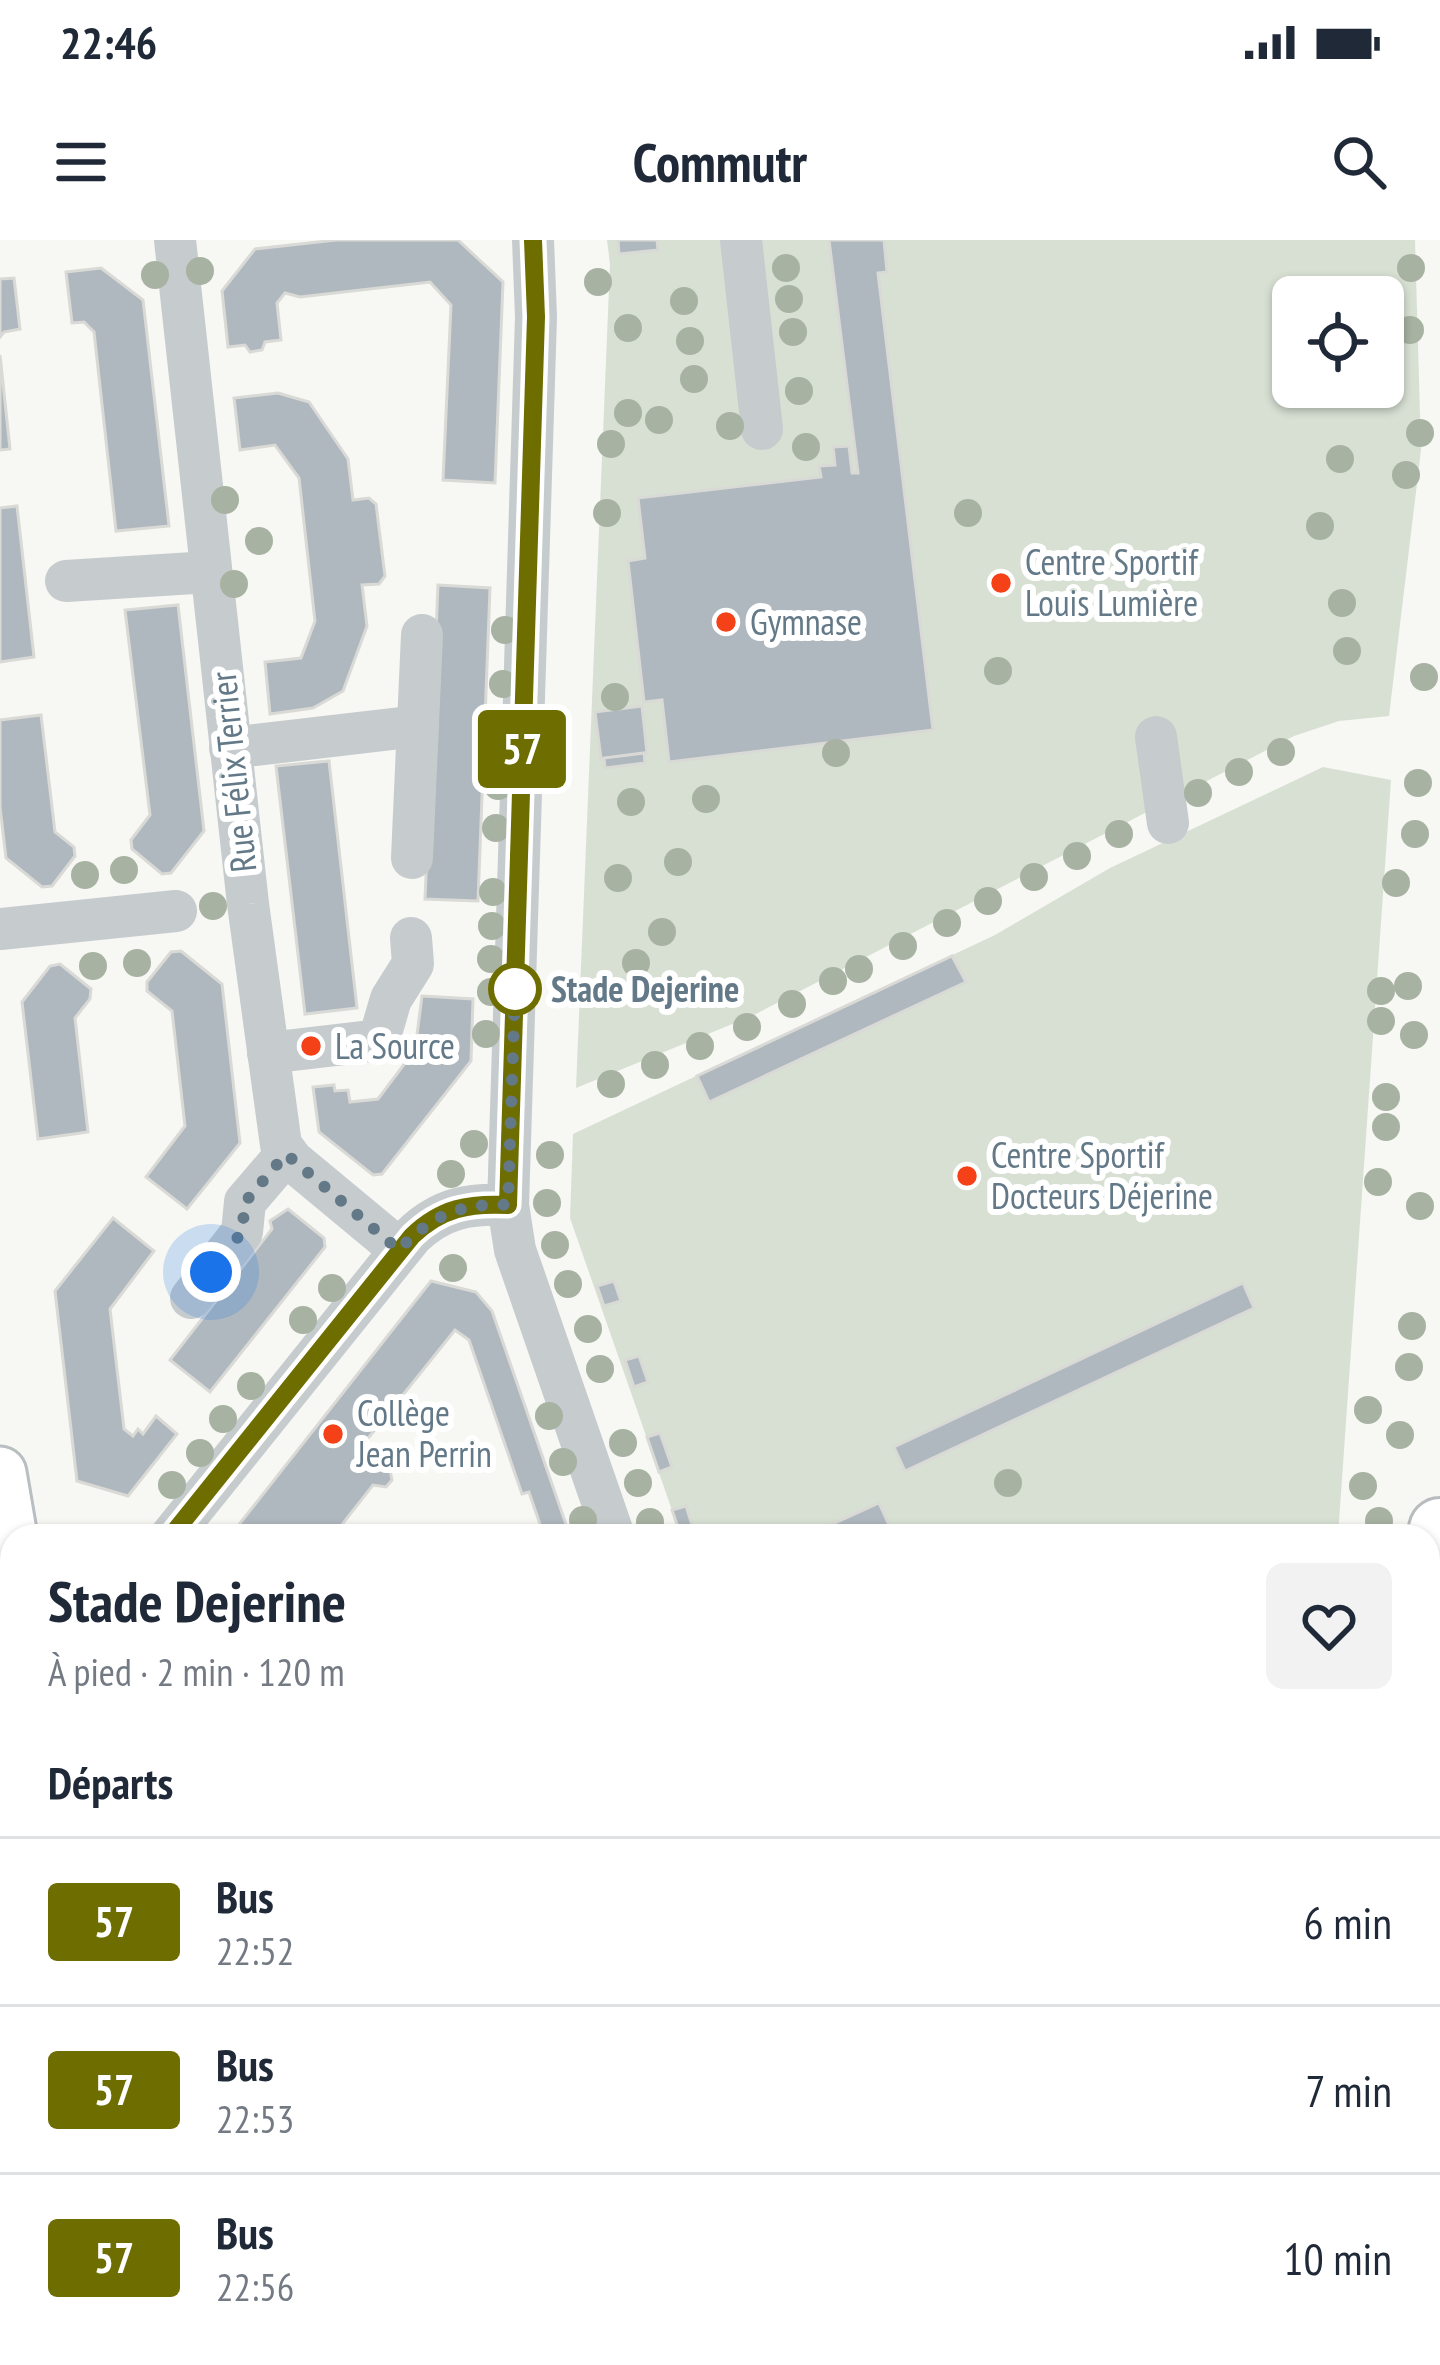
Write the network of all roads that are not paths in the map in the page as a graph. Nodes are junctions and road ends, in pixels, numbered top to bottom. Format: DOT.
graph roads {
  1 [pos="175,240"];
  2 [pos="533,240"];
  3 [pos="741,240"];
  4 [pos="762,429"];
  5 [pos="210,572"];
  6 [pos="66,581"];
  7 [pos="422,635"];
  8 [pos="418,726"];
  9 [pos="1156,737"];
  10 [pos="230,748"];
  11 [pos="1168,823"];
  12 [pos="412,858"];
  13 [pos="176,911"];
  14 [pos="0,929"];
  15 [pos="411,938"];
  16 [pos="268,1053"];
  17 [pos="286,1154"];
  18 [pos="508,1205"];
  19 [pos="399,1250"];
  20 [pos="191,1298"];
  21 [pos="0,1473"];
  22 [pos="9,1524"];
  23 [pos="181,1524"];
  24 [pos="610,1524"];
  1 -- 5 [label="street, Rue Félix Terrier"];
  2 -- 18 [label="street"];
  3 -- 4 [label="street"];
  5 -- 6 [label="street"];
  5 -- 10 [label="street, Rue Félix Terrier"];
  7 -- 8 [label="street"];
  8 -- 10 [label="street"];
  8 -- 12 [label="street"];
  9 -- 11 [label="street"];
  10 -- 16 [label="street, Rue Félix Terrier"];
  13 -- 14 [label="street"];
  15 -- 16 [label="street"];
  16 -- 17 [label="street, Rue Félix Terrier"];
  17 -- 19 [label="street"];
  17 -- 20 [label="street"];
  18 -- 19 [label="street"];
  18 -- 24 [label="street"];
  19 -- 23 [label="street"];
  21 -- 22 [label="main road"];
}
